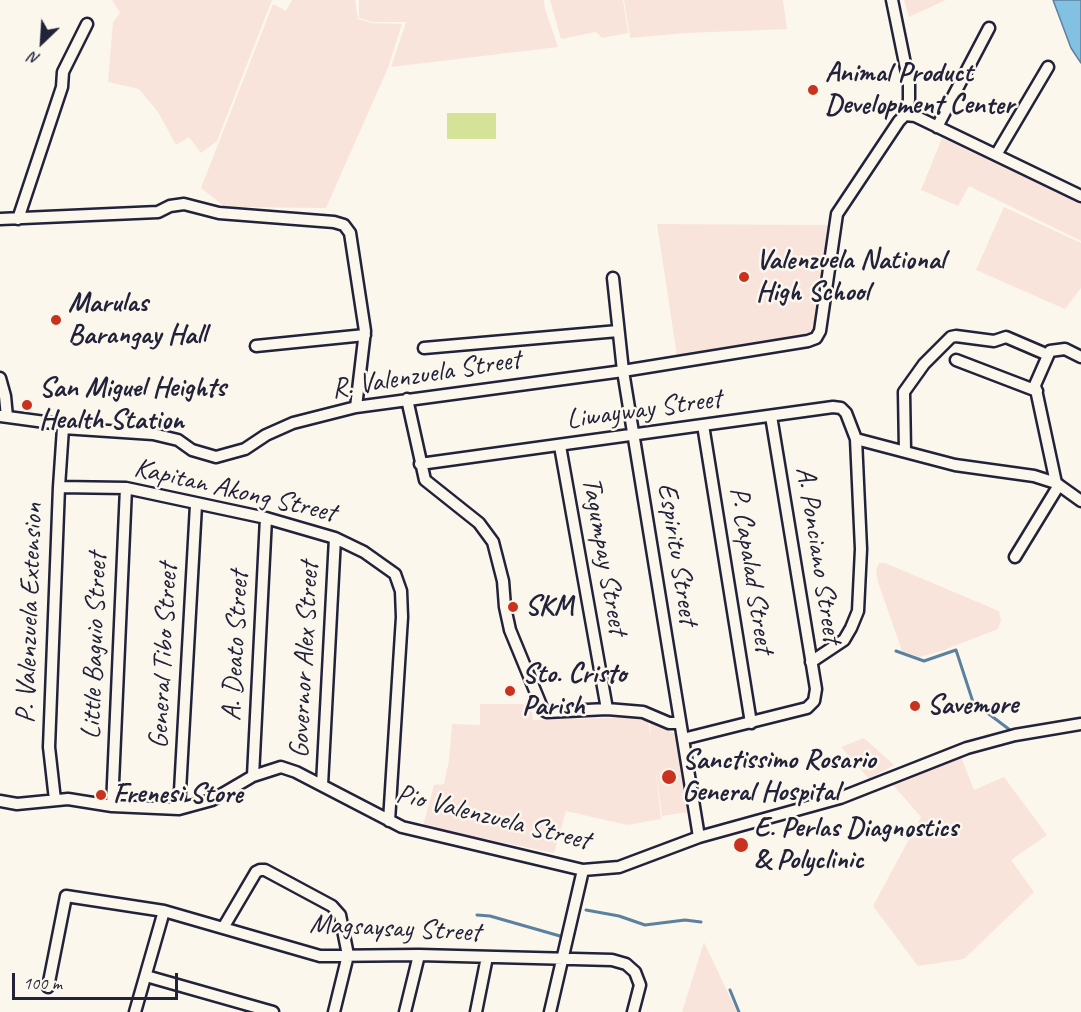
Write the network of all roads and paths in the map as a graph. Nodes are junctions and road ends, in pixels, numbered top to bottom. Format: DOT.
graph roads {
  1 [pos="892,0"];
  2 [pos="87,24"];
  3 [pos="988,28"];
  4 [pos="1048,67"];
  5 [pos="906,115"];
  6 [pos="937,127"];
  7 [pos="996,155"];
  8 [pos="1081,195"];
  9 [pos="0,219"];
  10 [pos="18,219"];
  11 [pos="613,278"];
  12 [pos="618,331"];
  13 [pos="365,335"];
  14 [pos="256,346"];
  15 [pos="424,348"];
  16 [pos="1048,355"];
  17 [pos="1081,357"];
  18 [pos="956,360"];
  19 [pos="624,371"];
  20 [pos="0,378"];
  21 [pos="1036,391"];
  22 [pos="407,399"];
  23 [pos="356,407"];
  24 [pos="771,416"];
  25 [pos="3,417"];
  26 [pos="704,425"];
  27 [pos="63,428"];
  28 [pos="634,435"];
  29 [pos="856,439"];
  30 [pos="560,446"];
  31 [pos="905,451"];
  32 [pos="420,464"];
  33 [pos="1058,484"];
  34 [pos="58,487"];
  35 [pos="126,488"];
  36 [pos="1081,501"];
  37 [pos="196,505"];
  38 [pos="266,518"];
  39 [pos="335,538"];
  40 [pos="1015,557"];
  41 [pos="811,662"];
  42 [pos="607,710"];
  43 [pos="680,723"];
  44 [pos="751,723"];
  45 [pos="1081,724"];
  46 [pos="683,739"];
  47 [pos="253,776"];
  48 [pos="322,785"];
  49 [pos="55,800"];
  50 [pos="0,801"];
  51 [pos="112,806"];
  52 [pos="179,809"];
  53 [pos="389,821"];
  54 [pos="699,837"];
  55 [pos="583,870"];
  56 [pos="164,911"];
  57 [pos="223,928"];
  58 [pos="348,955"];
  59 [pos="419,955"];
  60 [pos="487,957"];
  61 [pos="563,960"];
  62 [pos="146,976"];
  63 [pos="48,987"];
  64 [pos="135,1012"];
  65 [pos="273,1012"];
  66 [pos="333,1012"];
  67 [pos="405,1012"];
  68 [pos="476,1012"];
  69 [pos="550,1012"];
  70 [pos="633,1012"];
  1 -- 5 [label="street"];
  2 -- 10 [label="street"];
  3 -- 6 [label="street"];
  4 -- 7 [label="street"];
  5 -- 6 [label="street"];
  5 -- 19 [label="street, R. Valenzuela Street"];
  6 -- 7 [label="street"];
  7 -- 8 [label="street"];
  9 -- 10 [label="street"];
  10 -- 13 [label="street"];
  11 -- 12 [label="street, Espiritu Street"];
  12 -- 15 [label="street"];
  12 -- 19 [label="street, Espiritu Street"];
  13 -- 14 [label="street"];
  13 -- 23 [label="street"];
  16 -- 17 [label="street"];
  16 -- 21 [label="street"];
  16 -- 31 [label="street"];
  18 -- 21 [label="street"];
  19 -- 22 [label="street, R. Valenzuela Street"];
  19 -- 28 [label="street, Espiritu Street"];
  20 -- 25 [label="street"];
  21 -- 33 [label="street"];
  22 -- 23 [label="street, R. Valenzuela Street"];
  22 -- 32 [label="street"];
  23 -- 27 [label="street, R. Valenzuela Street"];
  24 -- 26 [label="street, Liwayway Street"];
  24 -- 29 [label="street, Liwayway Street"];
  24 -- 41 [label="street, A. Ponciano Street"];
  25 -- 27 [label="street, R. Valenzuela Street"];
  26 -- 28 [label="street, Liwayway Street"];
  26 -- 44 [label="street, P. Capalad Street"];
  27 -- 34 [label="street, P. Valenzuela Extension"];
  28 -- 30 [label="street, Liwayway Street"];
  28 -- 43 [label="street, Espiritu Street"];
  29 -- 31 [label="street"];
  29 -- 41 [label="street"];
  30 -- 32 [label="street, Liwayway Street"];
  30 -- 42 [label="street, Tagumpay Street"];
  31 -- 33 [label="street"];
  32 -- 42 [label="street"];
  33 -- 36 [label="street"];
  33 -- 40 [label="street"];
  34 -- 35 [label="street, Kapitan Akong Street"];
  34 -- 49 [label="street, P. Valenzuela Extension"];
  35 -- 37 [label="street, Kapitan Akong Street"];
  35 -- 51 [label="street, Little Baguio Street"];
  37 -- 38 [label="street, Kapitan Akong Street"];
  37 -- 52 [label="street, General Tibo Street"];
  38 -- 39 [label="street, Kapitan Akong Street"];
  38 -- 47 [label="street, A. Deato Street"];
  39 -- 48 [label="street, Governor Alex Street"];
  39 -- 53 [label="street, Kapitan Akong Street"];
  41 -- 44 [label="street, A. Ponciano Street"];
  42 -- 43 [label="street"];
  43 -- 46 [label="street, Espiritu Street"];
  44 -- 46 [label="street"];
  45 -- 54 [label="street, Pio Valenzuela Street"];
  46 -- 54 [label="street, Espiritu Street"];
  47 -- 48 [label="street, Pio Valenzuela Street"];
  47 -- 52 [label="street, Pio Valenzuela Street"];
  48 -- 53 [label="street, Pio Valenzuela Street"];
  49 -- 50 [label="street, Pio Valenzuela Street"];
  49 -- 51 [label="street, Pio Valenzuela Street"];
  51 -- 52 [label="street, Pio Valenzuela Street"];
  53 -- 55 [label="street, Pio Valenzuela Street"];
  54 -- 55 [label="street, Pio Valenzuela Street"];
  55 -- 61 [label="street"];
  56 -- 57 [label="street, Magsaysay Street"];
  56 -- 62 [label="street"];
  56 -- 63 [label="street, Magsaysay Street"];
  57 -- 58 [label="street, Magsaysay Street"];
  57 -- 58 [label="street"];
  58 -- 59 [label="street, Magsaysay Street"];
  58 -- 66 [label="street"];
  59 -- 60 [label="street, Magsaysay Street"];
  59 -- 67 [label="street"];
  60 -- 61 [label="street, Magsaysay Street"];
  60 -- 68 [label="street"];
  61 -- 69 [label="street"];
  61 -- 70 [label="street, Magsaysay Street"];
  62 -- 64 [label="street"];
  62 -- 65 [label="street"];
}
